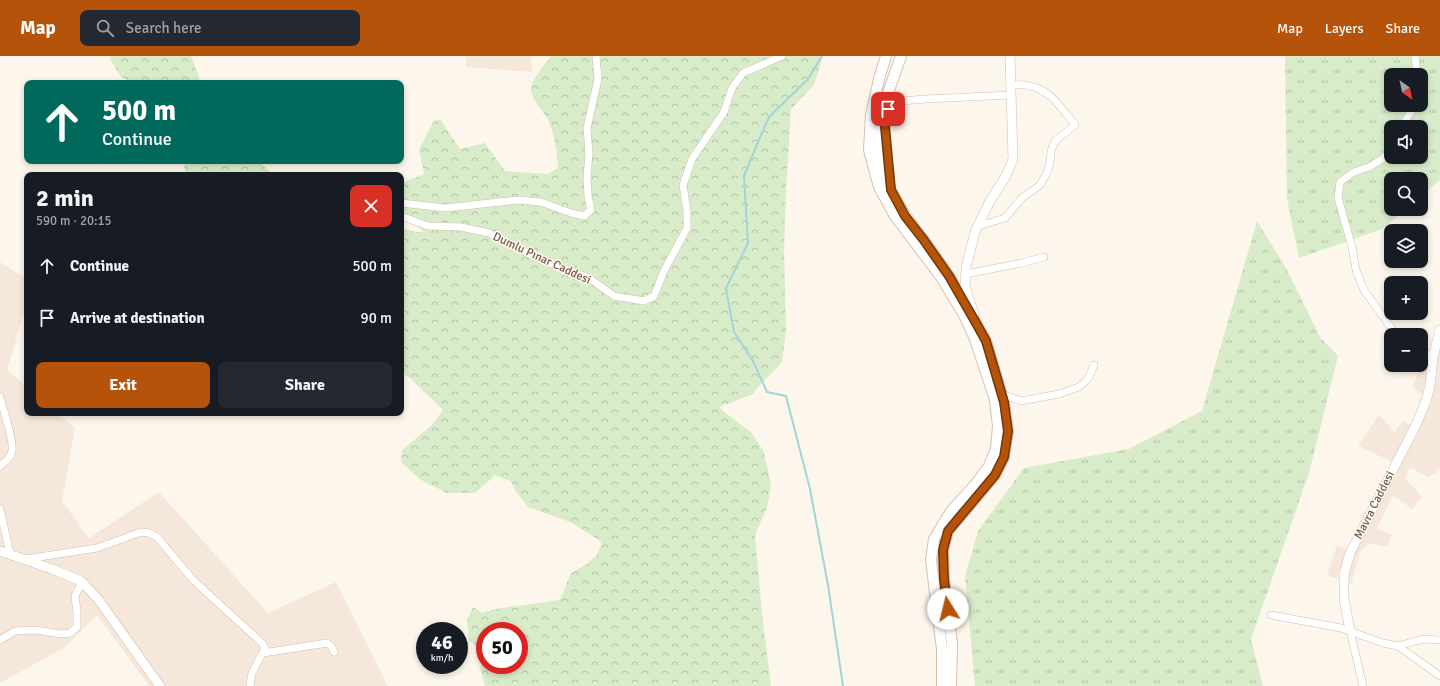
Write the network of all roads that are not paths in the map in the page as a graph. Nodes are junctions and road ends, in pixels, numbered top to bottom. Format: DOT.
graph roads {
  1 [pos="596,56"];
  2 [pos="782,56"];
  3 [pos="886,56"];
  4 [pos="900,56"];
  5 [pos="1010,56"];
  6 [pos="1415,56"];
  7 [pos="1416,68"];
  8 [pos="1010,85"];
  9 [pos="1011,95"];
  10 [pos="1412,112"];
  11 [pos="1405,120"];
  12 [pos="1384,157"];
  13 [pos="891,190"];
  14 [pos="404,203"];
  15 [pos="895,216"];
  16 [pos="404,217"];
  17 [pos="978,226"];
  18 [pos="1044,257"];
  19 [pos="966,274"];
  20 [pos="976,323"];
  21 [pos="1391,328"];
  22 [pos="1440,330"];
  23 [pos="975,339"];
  24 [pos="1428,354"];
  25 [pos="1433,357"];
  26 [pos="1094,365"];
  27 [pos="991,390"];
  28 [pos="1001,394"];
  29 [pos="0,397"];
  30 [pos="0,466"];
  31 [pos="0,509"];
  32 [pos="0,551"];
  33 [pos="10,554"];
  34 [pos="25,560"];
  35 [pos="82,582"];
  36 [pos="1271,615"];
  37 [pos="1350,630"];
  38 [pos="0,640"];
  39 [pos="1440,640"];
  40 [pos="1398,646"];
  41 [pos="334,652"];
  42 [pos="263,653"];
  43 [pos="1440,676"];
  44 [pos="160,686"];
  45 [pos="250,686"];
  46 [pos="942,686"];
  47 [pos="951,686"];
  48 [pos="1362,686"];
  1 -- 14 [label="street"];
  2 -- 16 [label="street, Dumlu Pınar Caddesi"];
  3 -- 15 [label="main road"];
  4 -- 13 [label="main road"];
  5 -- 8 [label="street"];
  6 -- 7 [label="street"];
  8 -- 9 [label="street"];
  8 -- 17 [label="street"];
  9 -- 13 [label="street"];
  9 -- 17 [label="street"];
  10 -- 11 [label="street"];
  12 -- 21 [label="street"];
  13 -- 15 [label="street"];
  13 -- 20 [label="main road"];
  15 -- 23 [label="main road"];
  17 -- 19 [label="street"];
  18 -- 19 [label="street"];
  19 -- 20 [label="street"];
  20 -- 23 [label="street"];
  20 -- 28 [label="main road"];
  22 -- 25 [label="street, Mavra Caddesi"];
  23 -- 27 [label="main road"];
  24 -- 25 [label="street"];
  25 -- 37 [label="street, Mavra Caddesi"];
  26 -- 28 [label="street"];
  27 -- 28 [label="street"];
  27 -- 46 [label="main road"];
  28 -- 47 [label="main road"];
  29 -- 30 [label="street"];
  31 -- 33 [label="street"];
  32 -- 33 [label="street"];
  33 -- 34 [label="street"];
  34 -- 35 [label="street"];
  34 -- 42 [label="street"];
  35 -- 38 [label="street"];
  35 -- 44 [label="street"];
  36 -- 37 [label="street"];
  37 -- 40 [label="street"];
  37 -- 48 [label="street, Mavra Caddesi"];
  39 -- 40 [label="street"];
  40 -- 43 [label="street"];
  41 -- 42 [label="street"];
  42 -- 45 [label="street"];
}
